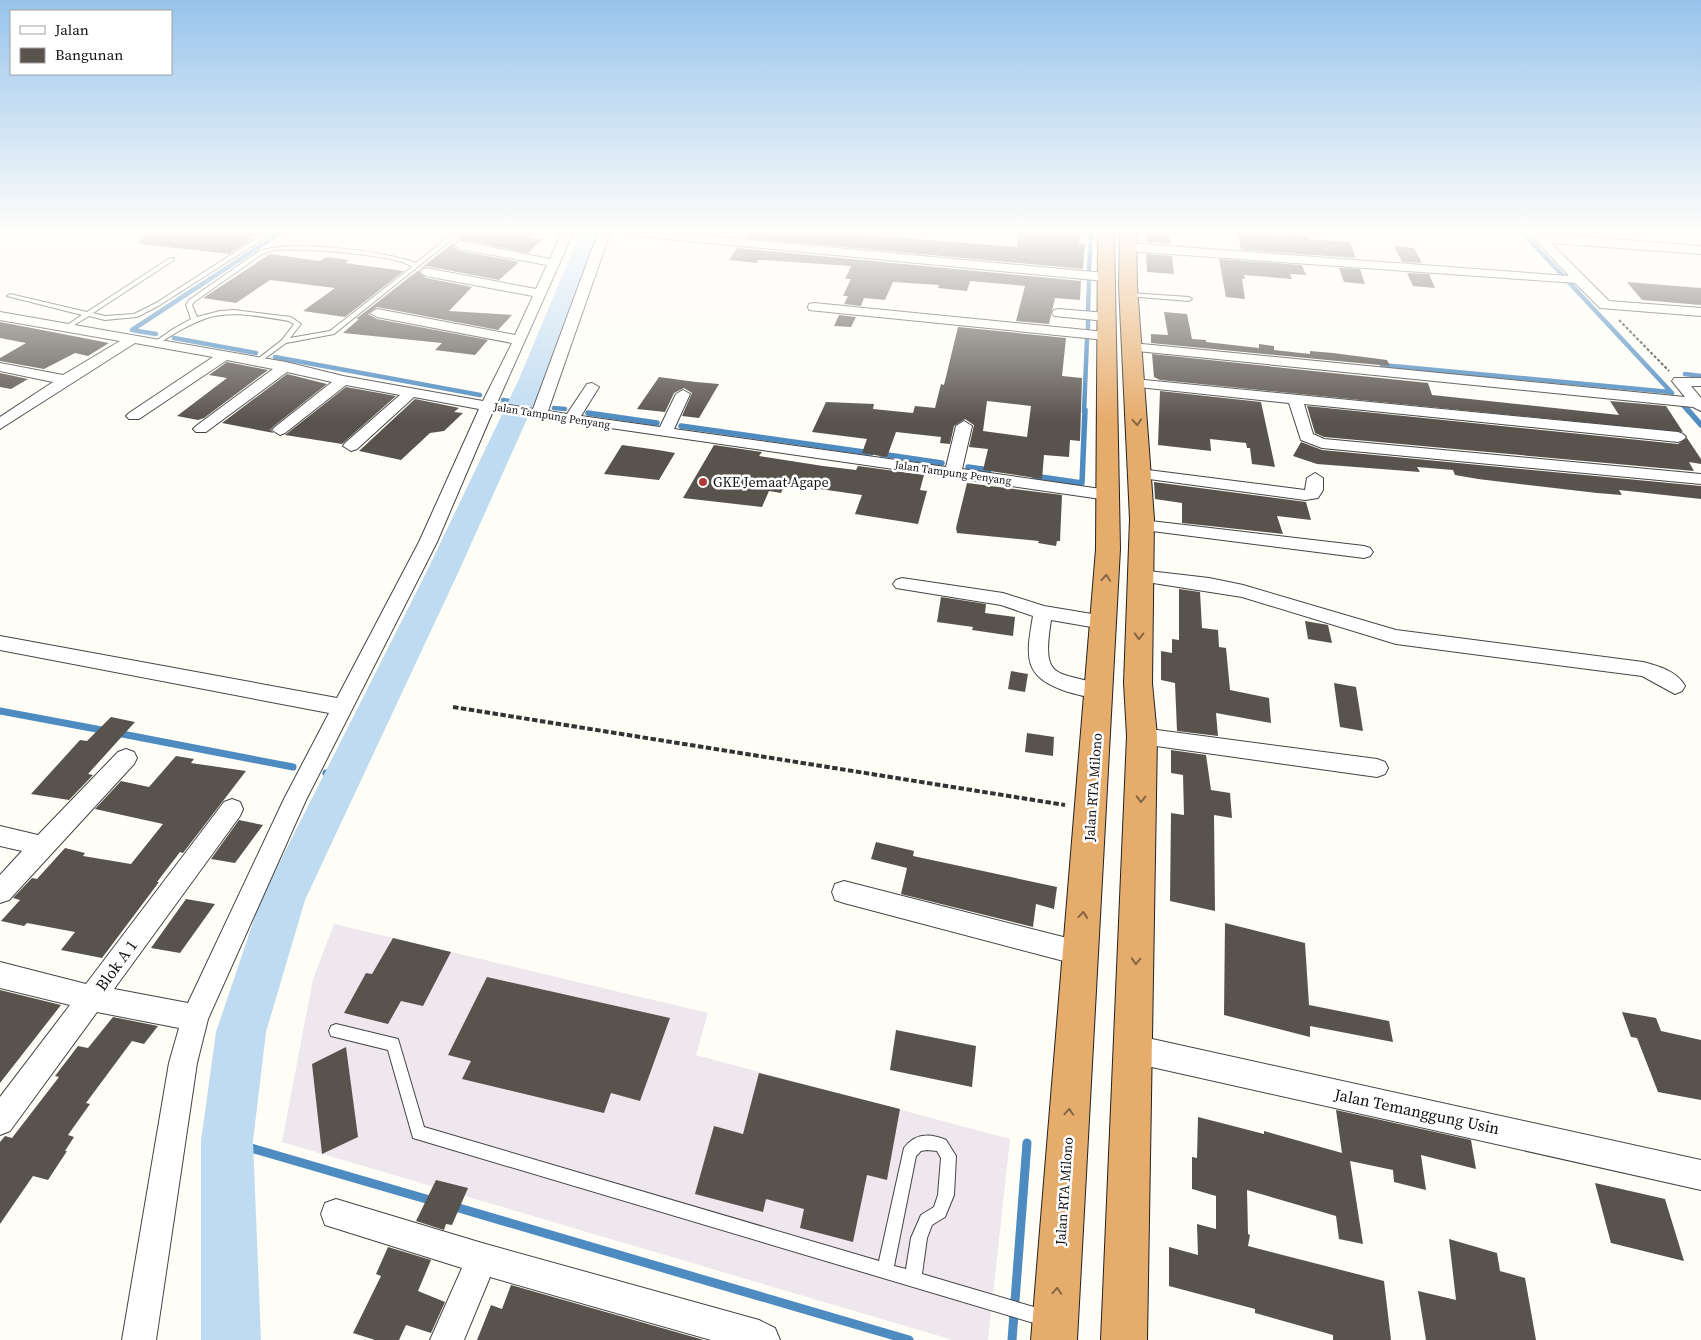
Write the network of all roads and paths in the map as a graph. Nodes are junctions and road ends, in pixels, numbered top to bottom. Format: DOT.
graph roads {
  1 [pos="10,296"];
  2 [pos="116,296"];
  3 [pos="169,296"];
  4 [pos="199,296"];
  5 [pos="385,296"];
  6 [pos="539,296"];
  7 [pos="579,296"];
  8 [pos="1117,296"];
  9 [pos="1117,296"];
  10 [pos="1170,296"];
  11 [pos="1592,296"];
  12 [pos="1189,299"];
  13 [pos="1605,305"];
  14 [pos="814,307"];
  15 [pos="1701,312"];
  16 [pos="377,313"];
  17 [pos="1059,313"];
  18 [pos="88,314"];
  19 [pos="0,316"];
  20 [pos="194,319"];
  21 [pos="66,328"];
  22 [pos="1115,333"];
  23 [pos="133,339"];
  24 [pos="520,340"];
  25 [pos="284,341"];
  26 [pos="156,343"];
  27 [pos="225,355"];
  28 [pos="258,361"];
  29 [pos="286,366"];
  30 [pos="0,367"];
  31 [pos="65,380"];
  32 [pos="343,380"];
  33 [pos="1679,381"];
  34 [pos="1701,382"];
  35 [pos="1134,383"];
  36 [pos="592,387"];
  37 [pos="411,392"];
  38 [pos="683,394"];
  39 [pos="1295,399"];
  40 [pos="1689,403"];
  41 [pos="487,406"];
  42 [pos="533,413"];
  43 [pos="134,416"];
  44 [pos="571,419"];
  45 [pos="2,422"];
  46 [pos="964,426"];
  47 [pos="201,429"];
  48 [pos="280,430"];
  49 [pos="665,432"];
  50 [pos="1678,438"];
  51 [pos="352,446"];
  52 [pos="953,473"];
  53 [pos="1140,474"];
  54 [pos="1315,478"];
  55 [pos="1701,479"];
  56 [pos="1108,495"];
  57 [pos="1142,525"];
  58 [pos="1364,552"];
  59 [pos="1140,576"];
  60 [pos="902,584"];
  61 [pos="1043,612"];
  62 [pos="1103,622"];
  63 [pos="0,643"];
  64 [pos="1099,683"];
  65 [pos="1138,683"];
  66 [pos="1675,686"];
  67 [pos="342,707"];
  68 [pos="453,707"];
  69 [pos="1142,736"];
  70 [pos="126,758"];
  71 [pos="1377,768"];
  72 [pos="232,809"];
  73 [pos="1092,810"];
  74 [pos="0,836"];
  75 [pos="42,846"];
  76 [pos="0,892"];
  77 [pos="844,892"];
  78 [pos="1080,953"];
  79 [pos="0,975"];
  80 [pos="92,998"];
  81 [pos="195,1018"];
  82 [pos="336,1031"];
  83 [pos="1134,1049"];
  84 [pos="0,1121"];
  85 [pos="1701,1175"];
  86 [pos="336,1214"];
  87 [pos="482,1259"];
  88 [pos="885,1270"];
  89 [pos="913,1279"];
  90 [pos="1046,1325"];
  91 [pos="139,1340"];
  92 [pos="446,1340"];
  93 [pos="762,1340"];
  94 [pos="1124,1340"];
  1 -- 18 [label="lane"];
  2 -- 18 [label="lane"];
  3 -- 18 [label="lane"];
  4 -- 20 [label="lane"];
  5 -- 25 [label="lane"];
  6 -- 24 [label="street"];
  7 -- 42 [label="street"];
  8 -- 22 [label="highway, Jalan RTA Milono"];
  9 -- 22 [label="highway, Jalan RTA Milono"];
  10 -- 12 [label="lane"];
  11 -- 13 [label="street"];
  13 -- 15 [label="street"];
  13 -- 33 [label="path"];
  14 -- 22 [label="street"];
  16 -- 24 [label="street"];
  17 -- 22 [label="street"];
  18 -- 21 [label="lane"];
  19 -- 21 [label="street, Jalan Tampung Penyang"];
  20 -- 25 [label="lane"];
  20 -- 26 [label="lane"];
  21 -- 23 [label="street, Jalan Tampung Penyang"];
  22 -- 35 [label="highway, Jalan RTA Milono"];
  22 -- 40 [label="street"];
  22 -- 56 [label="highway, Jalan RTA Milono"];
  23 -- 26 [label="street, Jalan Tampung Penyang"];
  23 -- 31 [label="street"];
  24 -- 41 [label="street"];
  25 -- 28 [label="lane"];
  26 -- 27 [label="street, Jalan Tampung Penyang"];
  27 -- 28 [label="street, Jalan Tampung Penyang"];
  27 -- 43 [label="street"];
  28 -- 29 [label="street, Jalan Tampung Penyang"];
  29 -- 32 [label="street, Jalan Tampung Penyang"];
  29 -- 47 [label="street"];
  30 -- 31 [label="street"];
  31 -- 45 [label="street"];
  32 -- 37 [label="street, Jalan Tampung Penyang"];
  32 -- 48 [label="street"];
  33 -- 34 [label="street"];
  33 -- 40 [label="street"];
  35 -- 39 [label="street"];
  35 -- 53 [label="highway, Jalan RTA Milono, one-way"];
  36 -- 44 [label="street"];
  37 -- 41 [label="street, Jalan Tampung Penyang"];
  37 -- 51 [label="street"];
  38 -- 49 [label="street"];
  39 -- 50 [label="street"];
  39 -- 55 [label="street"];
  41 -- 42 [label="street, Jalan Tampung Penyang"];
  41 -- 67 [label="street"];
  42 -- 44 [label="street, Jalan Tampung Penyang"];
  44 -- 49 [label="street, Jalan Tampung Penyang"];
  46 -- 52 [label="street"];
  49 -- 52 [label="street, Jalan Tampung Penyang"];
  52 -- 56 [label="street, Jalan Tampung Penyang"];
  53 -- 54 [label="street"];
  53 -- 57 [label="highway, Jalan RTA Milono"];
  62 -- 56 [label="highway, Jalan RTA Milono, one-way"];
  57 -- 58 [label="street"];
  57 -- 59 [label="highway, Jalan RTA Milono"];
  59 -- 65 [label="highway, Jalan RTA Milono, one-way"];
  59 -- 66 [label="street"];
  60 -- 61 [label="street"];
  61 -- 62 [label="street"];
  61 -- 64 [label="street"];
  62 -- 64 [label="highway, Jalan RTA Milono"];
  63 -- 67 [label="street"];
  64 -- 65 [label="highway"];
  64 -- 73 [label="highway, Jalan RTA Milono"];
  65 -- 69 [label="highway, Jalan RTA Milono"];
  67 -- 81 [label="street"];
  68 -- 73 [label="path"];
  69 -- 71 [label="street"];
  69 -- 83 [label="highway, Jalan RTA Milono, one-way"];
  70 -- 75 [label="street"];
  72 -- 80 [label="street, Blok A 1"];
  78 -- 73 [label="highway, Jalan RTA Milono, one-way"];
  74 -- 75 [label="street"];
  75 -- 76 [label="street"];
  77 -- 78 [label="street"];
  90 -- 78 [label="highway, Jalan RTA Milono, one-way"];
  79 -- 80 [label="street"];
  80 -- 81 [label="street"];
  80 -- 84 [label="street, Blok A 1"];
  81 -- 91 [label="street"];
  82 -- 88 [label="lane"];
  83 -- 85 [label="street, Jalan Temanggung Usin"];
  83 -- 94 [label="highway, Jalan RTA Milono"];
  86 -- 87 [label="street"];
  87 -- 92 [label="street"];
  87 -- 93 [label="street"];
  88 -- 89 [label="lane"];
  88 -- 89 [label="lane"];
  89 -- 90 [label="lane"];
}
